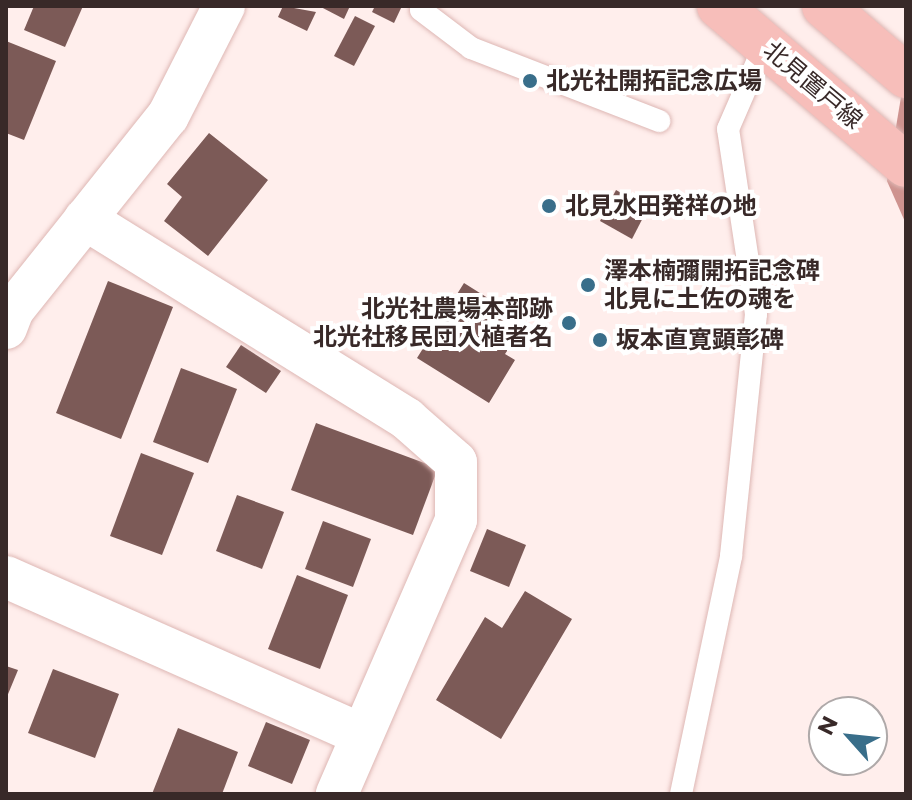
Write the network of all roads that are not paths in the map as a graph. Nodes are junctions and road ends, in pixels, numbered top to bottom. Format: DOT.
graph roads {
  1 [pos="224,6"];
  2 [pos="423,6"];
  3 [pos="719,6"];
  4 [pos="824,6"];
  5 [pos="774,51"];
  6 [pos="906,76"];
  7 [pos="659,121"];
  8 [pos="906,165"];
  9 [pos="85,219"];
  10 [pos="6,328"];
  11 [pos="6,577"];
  12 [pos="361,734"];
  13 [pos="337,794"];
  14 [pos="681,794"];
  1 -- 9 [label="street"];
  2 -- 7 [label="lane"];
  3 -- 5 [label="main road, 北見置戸線"];
  4 -- 6 [label="main road"];
  5 -- 8 [label="main road, 北見置戸線"];
  5 -- 14 [label="lane"];
  9 -- 10 [label="street"];
  9 -- 12 [label="street"];
  11 -- 12 [label="street"];
  12 -- 13 [label="street"];
}
